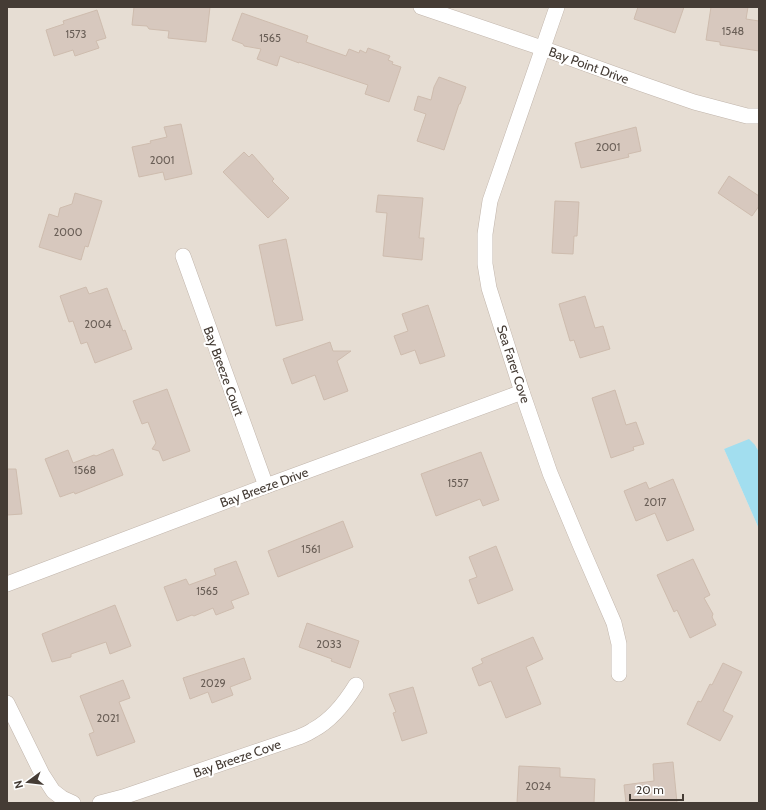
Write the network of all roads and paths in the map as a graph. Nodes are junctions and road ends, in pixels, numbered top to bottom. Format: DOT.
graph roads {
  1 [pos="421,7"];
  2 [pos="557,7"];
  3 [pos="542,48"];
  4 [pos="759,116"];
  5 [pos="183,256"];
  6 [pos="522,392"];
  7 [pos="266,486"];
  8 [pos="7,584"];
  9 [pos="619,674"];
  10 [pos="356,685"];
  11 [pos="7,703"];
  12 [pos="73,803"];
  13 [pos="100,803"];
  1 -- 3 [label="street, Bay Point Drive"];
  2 -- 3 [label="street, Sea Farer Cove"];
  3 -- 4 [label="street, Bay Point Drive"];
  3 -- 6 [label="street, Sea Farer Cove"];
  5 -- 7 [label="street, Bay Breeze Court"];
  6 -- 7 [label="street, Bay Breeze Drive"];
  6 -- 9 [label="street, Sea Farer Cove"];
  7 -- 8 [label="street, Bay Breeze Drive"];
  10 -- 13 [label="street, Bay Breeze Cove"];
  11 -- 12 [label="street"];
}
